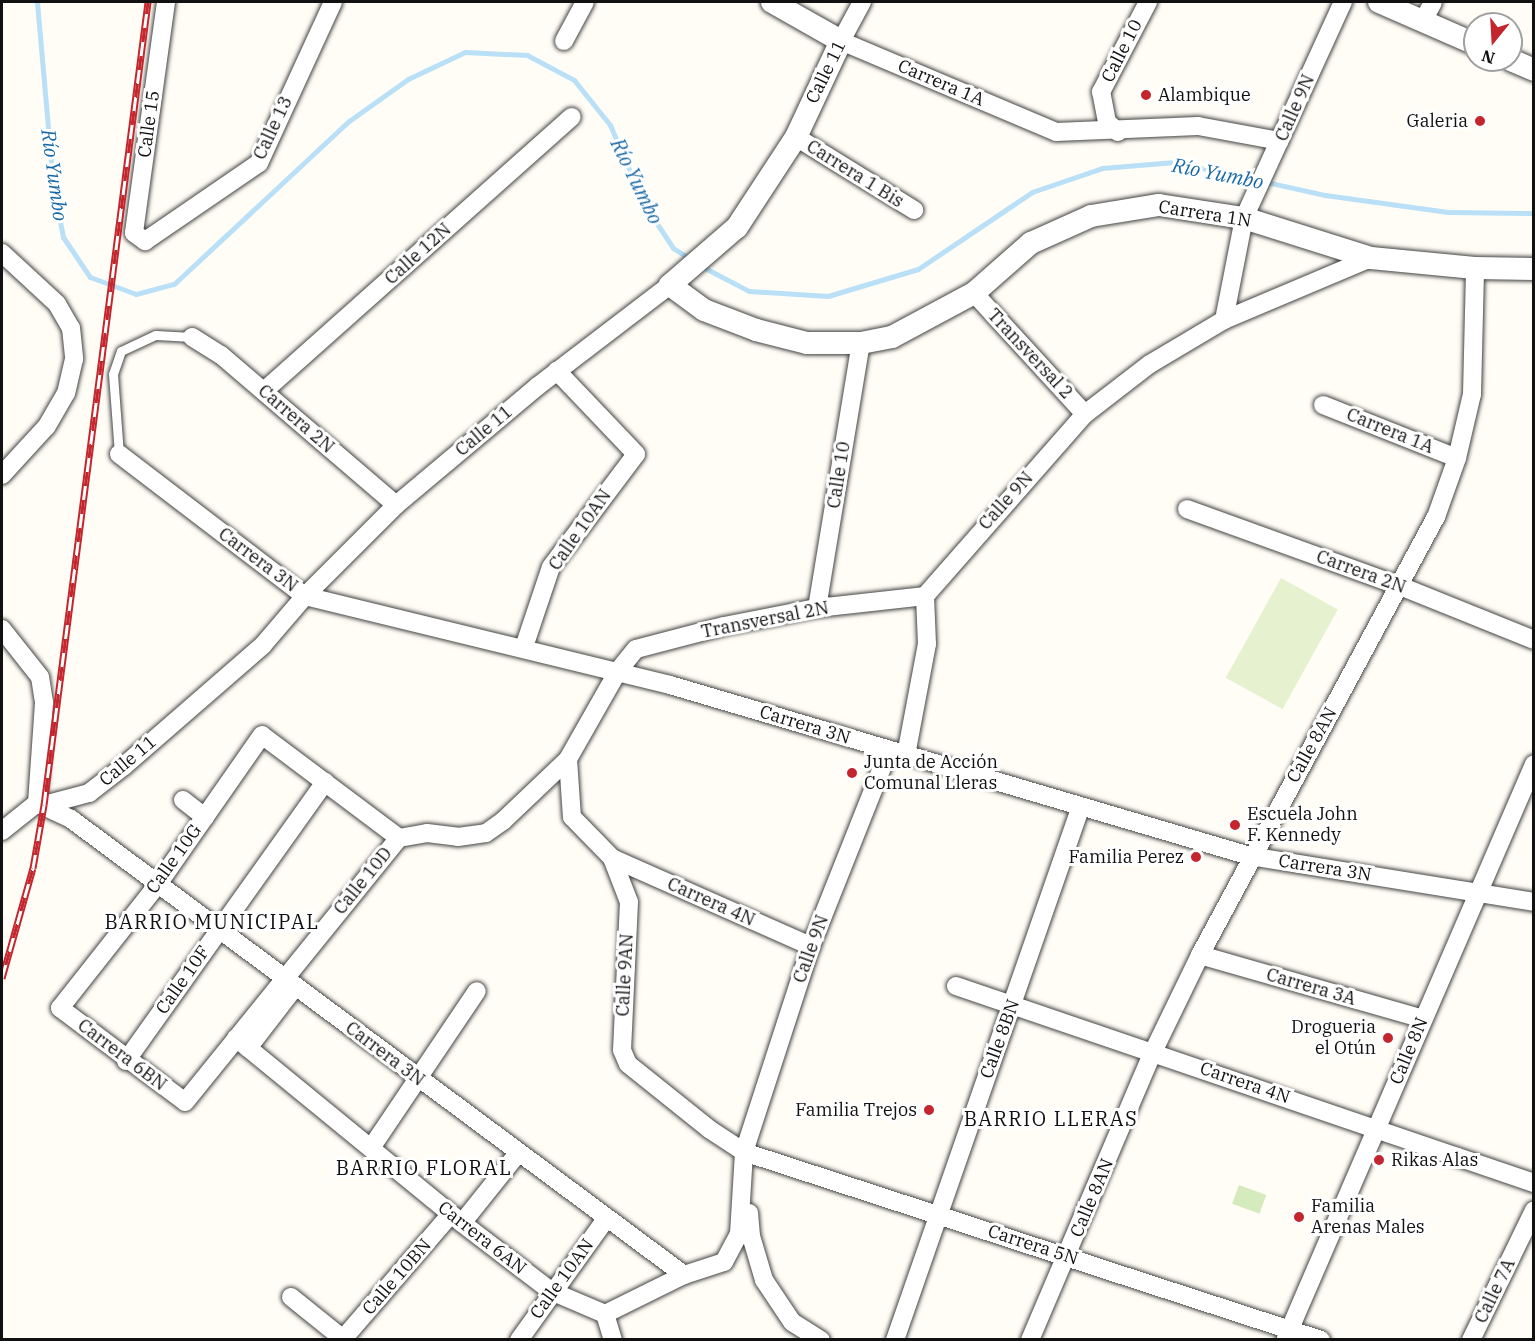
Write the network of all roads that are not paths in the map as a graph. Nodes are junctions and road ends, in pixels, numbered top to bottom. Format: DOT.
graph roads {
  1 [pos="166,2"];
  2 [pos="333,2"];
  3 [pos="585,2"];
  4 [pos="772,2"];
  5 [pos="862,2"];
  6 [pos="1148,2"];
  7 [pos="1343,2"];
  8 [pos="1379,2"];
  9 [pos="1428,11"];
  10 [pos="1463,36"];
  11 [pos="564,41"];
  12 [pos="841,41"];
  13 [pos="572,117"];
  14 [pos="1118,132"];
  15 [pos="796,137"];
  16 [pos="1276,149"];
  17 [pos="914,210"];
  18 [pos="1248,211"];
  19 [pos="145,241"];
  20 [pos="2,253"];
  21 [pos="1371,258"];
  22 [pos="1475,268"];
  23 [pos="1533,268"];
  24 [pos="671,284"];
  25 [pos="974,293"];
  26 [pos="1224,320"];
  27 [pos="192,337"];
  28 [pos="861,342"];
  29 [pos="557,371"];
  30 [pos="264,391"];
  31 [pos="1323,405"];
  32 [pos="1085,414"];
  33 [pos="119,454"];
  34 [pos="1457,458"];
  35 [pos="2,475"];
  36 [pos="396,505"];
  37 [pos="1187,509"];
  38 [pos="1400,586"];
  39 [pos="305,596"];
  40 [pos="925,596"];
  41 [pos="817,608"];
  42 [pos="2,628"];
  43 [pos="1533,640"];
  44 [pos="525,647"];
  45 [pos="618,671"];
  46 [pos="898,753"];
  47 [pos="568,759"];
  48 [pos="1533,764"];
  49 [pos="325,782"];
  50 [pos="183,800"];
  51 [pos="40,804"];
  52 [pos="1081,806"];
  53 [pos="204,817"];
  54 [pos="2,831"];
  55 [pos="399,838"];
  56 [pos="1250,856"];
  57 [pos="612,858"];
  58 [pos="158,884"];
  59 [pos="1480,892"];
  60 [pos="1533,902"];
  61 [pos="219,930"];
  62 [pos="811,946"];
  63 [pos="1200,955"];
  64 [pos="290,983"];
  65 [pos="956,986"];
  66 [pos="477,991"];
  67 [pos="1013,1004"];
  68 [pos="60,1008"];
  69 [pos="1423,1019"];
  70 [pos="242,1043"];
  71 [pos="1153,1052"];
  72 [pos="126,1061"];
  73 [pos="417,1078"];
  74 [pos="185,1102"];
  75 [pos="1377,1127"];
  76 [pos="370,1148"];
  77 [pos="744,1152"];
  78 [pos="518,1153"];
  79 [pos="1533,1183"];
  80 [pos="1533,1210"];
  81 [pos="937,1214"];
  82 [pos="457,1219"];
  83 [pos="606,1219"];
  84 [pos="1067,1256"];
  85 [pos="684,1275"];
  86 [pos="552,1291"];
  87 [pos="291,1297"];
  88 [pos="605,1314"];
  89 [pos="1288,1334"];
  90 [pos="343,1339"];
  91 [pos="519,1340"];
  92 [pos="613,1340"];
  93 [pos="821,1340"];
  94 [pos="895,1340"];
  95 [pos="1030,1340"];
  96 [pos="1321,1340"];
  97 [pos="1472,1340"];
  1 -- 19 [label="street, Calle 15"];
  2 -- 19 [label="street, Calle 13"];
  3 -- 11 [label="street"];
  4 -- 12 [label="street, Carrera 1A"];
  5 -- 12 [label="street, Calle 11"];
  6 -- 14 [label="street, Calle 10"];
  7 -- 16 [label="street, Calle 9N"];
  8 -- 9 [label="street"];
  9 -- 10 [label="street"];
  12 -- 14 [label="street, Carrera 1A"];
  12 -- 15 [label="street, Calle 11"];
  13 -- 30 [label="street, Calle 12N"];
  14 -- 16 [label="street, Carrera 1A"];
  15 -- 17 [label="street, Carrera 1 Bis"];
  15 -- 24 [label="street, Calle 11"];
  16 -- 18 [label="street, Calle 9N"];
  18 -- 21 [label="street, Carrera 1N"];
  18 -- 25 [label="street, Carrera 1N"];
  18 -- 26 [label="street, Calle 9N"];
  20 -- 35 [label="street"];
  21 -- 22 [label="street, Carrera 1N"];
  21 -- 26 [label="street, Calle 9N"];
  22 -- 23 [label="street, Carrera 1N"];
  22 -- 34 [label="street, Calle 8AN"];
  24 -- 28 [label="street, Carrera 1N"];
  24 -- 29 [label="street, Calle 11"];
  25 -- 28 [label="street, Carrera 1N"];
  25 -- 32 [label="street, Transversal 2"];
  26 -- 32 [label="street, Calle 9N"];
  27 -- 30 [label="street, Carrera 2N"];
  27 -- 33 [label="lane"];
  28 -- 41 [label="street, Calle 10"];
  29 -- 36 [label="street, Calle 11"];
  29 -- 44 [label="street, Calle 10AN"];
  30 -- 36 [label="street, Carrera 2N"];
  31 -- 34 [label="street, Carrera 1A"];
  32 -- 40 [label="street, Calle 9N"];
  33 -- 39 [label="street, Carrera 3N"];
  34 -- 38 [label="street, Calle 8AN"];
  36 -- 39 [label="street, Calle 11"];
  37 -- 38 [label="street, Carrera 2N"];
  38 -- 43 [label="street, Carrera 2N"];
  38 -- 56 [label="street, Calle 8AN"];
  39 -- 44 [label="street, Carrera 3N"];
  39 -- 51 [label="street, Calle 11"];
  40 -- 41 [label="street, Transversal 2N"];
  40 -- 46 [label="street, Calle 9N"];
  41 -- 45 [label="street, Transversal 2N"];
  42 -- 51 [label="street"];
  44 -- 45 [label="street, Carrera 3N"];
  45 -- 46 [label="street, Carrera 3N"];
  45 -- 47 [label="street, Calle 10D"];
  46 -- 52 [label="street, Carrera 3N"];
  46 -- 62 [label="street, Calle 9N"];
  47 -- 55 [label="street, Calle 10D"];
  47 -- 57 [label="street, Calle 9AN"];
  48 -- 59 [label="street, Calle 8N"];
  49 -- 53 [label="street, Calle 10G"];
  49 -- 55 [label="street"];
  49 -- 61 [label="street, Calle 10F"];
  50 -- 53 [label="street"];
  51 -- 54 [label="street"];
  51 -- 58 [label="street, Carrera 3N"];
  52 -- 56 [label="street, Carrera 3N"];
  52 -- 67 [label="street, Calle 8BN"];
  53 -- 58 [label="street, Calle 10G"];
  55 -- 64 [label="street, Calle 10D"];
  56 -- 59 [label="street, Carrera 3N"];
  56 -- 63 [label="street, Calle 8AN"];
  57 -- 62 [label="street, Carrera 4N"];
  57 -- 77 [label="street, Calle 9AN"];
  58 -- 61 [label="street, Carrera 3N"];
  58 -- 68 [label="street, Calle 10G"];
  59 -- 60 [label="street, Carrera 3N"];
  59 -- 69 [label="street, Calle 8N"];
  61 -- 64 [label="street, Carrera 3N"];
  61 -- 72 [label="street, Calle 10F"];
  62 -- 77 [label="street, Calle 9N"];
  63 -- 69 [label="street, Carrera 3A"];
  63 -- 71 [label="street, Calle 8AN"];
  64 -- 70 [label="street, Calle 10D"];
  64 -- 73 [label="street, Carrera 3N"];
  65 -- 67 [label="street, Carrera 4N"];
  66 -- 73 [label="street"];
  67 -- 71 [label="street, Carrera 4N"];
  67 -- 81 [label="street, Calle 8BN"];
  68 -- 72 [label="street, Carrera 6BN"];
  69 -- 75 [label="street, Calle 8N"];
  70 -- 74 [label="street, Calle 10D"];
  70 -- 76 [label="street, Carrera 6AN"];
  71 -- 75 [label="street, Carrera 4N"];
  71 -- 84 [label="street, Calle 8AN"];
  72 -- 74 [label="street, Carrera 6BN"];
  73 -- 76 [label="street"];
  73 -- 78 [label="street, Carrera 3N"];
  75 -- 79 [label="street, Carrera 4N"];
  75 -- 89 [label="street, Calle 8N"];
  76 -- 82 [label="street, Carrera 6AN"];
  77 -- 81 [label="street, Carrera 5N"];
  77 -- 85 [label="street"];
  77 -- 93 [label="street"];
  78 -- 82 [label="street, Calle 10BN"];
  78 -- 83 [label="street, Carrera 3N"];
  80 -- 97 [label="street, Calle 7A"];
  81 -- 84 [label="street, Carrera 5N"];
  81 -- 94 [label="street, Calle 8BN"];
  82 -- 86 [label="street, Carrera 6AN"];
  82 -- 90 [label="street, Calle 10BN"];
  83 -- 85 [label="street, Carrera 3N"];
  83 -- 86 [label="street, Calle 10AN"];
  84 -- 89 [label="street, Carrera 5N"];
  84 -- 95 [label="street, Calle 8AN"];
  85 -- 88 [label="street"];
  86 -- 88 [label="street, Carrera 6AN"];
  86 -- 91 [label="street, Calle 10AN"];
  87 -- 90 [label="street"];
  88 -- 92 [label="street"];
  89 -- 96 [label="street, Carrera 5N"];
}
